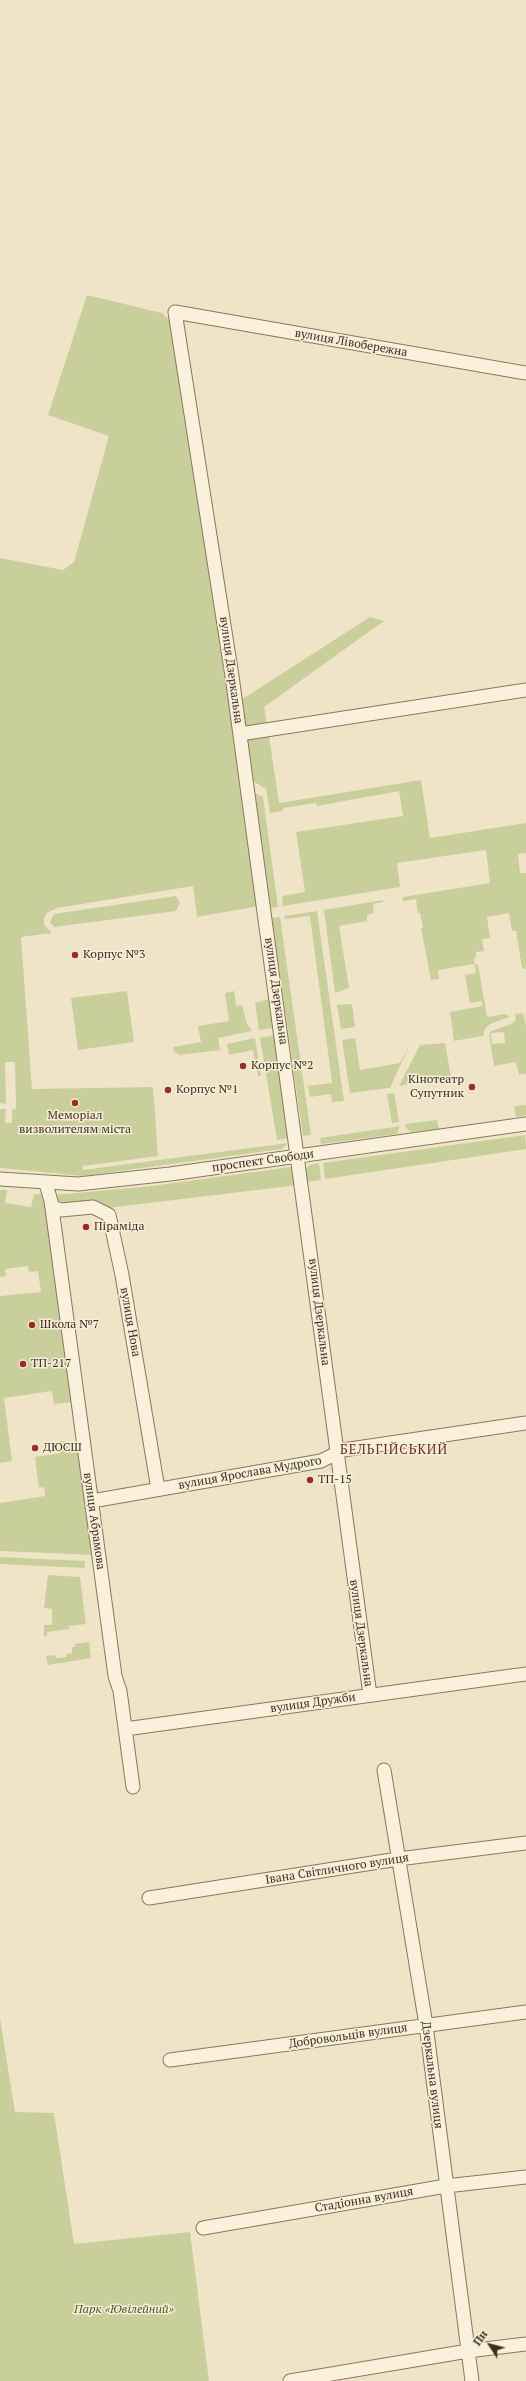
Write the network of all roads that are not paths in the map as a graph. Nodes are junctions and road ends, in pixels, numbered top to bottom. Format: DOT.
graph roads {
  1 [pos="175,312"];
  2 [pos="526,373"];
  3 [pos="526,690"];
  4 [pos="240,734"];
  5 [pos="526,1124"];
  6 [pos="299,1156"];
  7 [pos="0,1179"];
  8 [pos="46,1184"];
  9 [pos="52,1207"];
  10 [pos="526,1423"];
  11 [pos="336,1453"];
  12 [pos="158,1489"];
  13 [pos="92,1501"];
  14 [pos="526,1674"];
  15 [pos="370,1695"];
  16 [pos="124,1729"];
  17 [pos="384,1770"];
  18 [pos="133,1787"];
  19 [pos="526,1843"];
  20 [pos="398,1859"];
  21 [pos="148,1898"];
  22 [pos="526,2012"];
  23 [pos="426,2025"];
  24 [pos="170,2060"];
  25 [pos="526,2177"];
  26 [pos="446,2186"];
  27 [pos="203,2228"];
  28 [pos="526,2344"];
  29 [pos="468,2351"];
  30 [pos="290,2381"];
  31 [pos="472,2381"];
  1 -- 2 [label="street, вулиця Лівобережна"];
  1 -- 4 [label="street, вулиця Дзеркальна"];
  3 -- 4 [label="street"];
  4 -- 6 [label="street, вулиця Дзеркальна"];
  5 -- 6 [label="street, проспект Свободи"];
  6 -- 8 [label="street, проспект Свободи"];
  6 -- 11 [label="street, вулиця Дзеркальна"];
  7 -- 8 [label="street, проспект Свободи"];
  8 -- 9 [label="street, вулиця Абрамова"];
  9 -- 12 [label="street, вулиця Нова"];
  9 -- 13 [label="street, вулиця Абрамова"];
  10 -- 11 [label="street, вулиця Ярослава Мудрого"];
  11 -- 12 [label="street, вулиця Ярослава Мудрого"];
  11 -- 15 [label="street, вулиця Дзеркальна"];
  12 -- 13 [label="street, вулиця Ярослава Мудрого"];
  13 -- 16 [label="street, вулиця Абрамова"];
  14 -- 15 [label="street, вулиця Дружби"];
  15 -- 16 [label="street, вулиця Дружби"];
  16 -- 18 [label="street, вулиця Абрамова"];
  17 -- 20 [label="street, Дзеркальна вулиця"];
  19 -- 20 [label="street, Івана Світличного вулиця"];
  20 -- 21 [label="street, Івана Світличного вулиця"];
  20 -- 23 [label="street, Дзеркальна вулиця"];
  22 -- 23 [label="street, Добровольців вулиця"];
  23 -- 24 [label="street, Добровольців вулиця"];
  23 -- 26 [label="street, Дзеркальна вулиця"];
  25 -- 26 [label="street, Стадіонна вулиця"];
  26 -- 27 [label="street, Стадіонна вулиця"];
  26 -- 29 [label="street, Дзеркальна вулиця"];
  28 -- 29 [label="street"];
  29 -- 30 [label="street"];
  29 -- 31 [label="street, Дзеркальна вулиця"];
}
